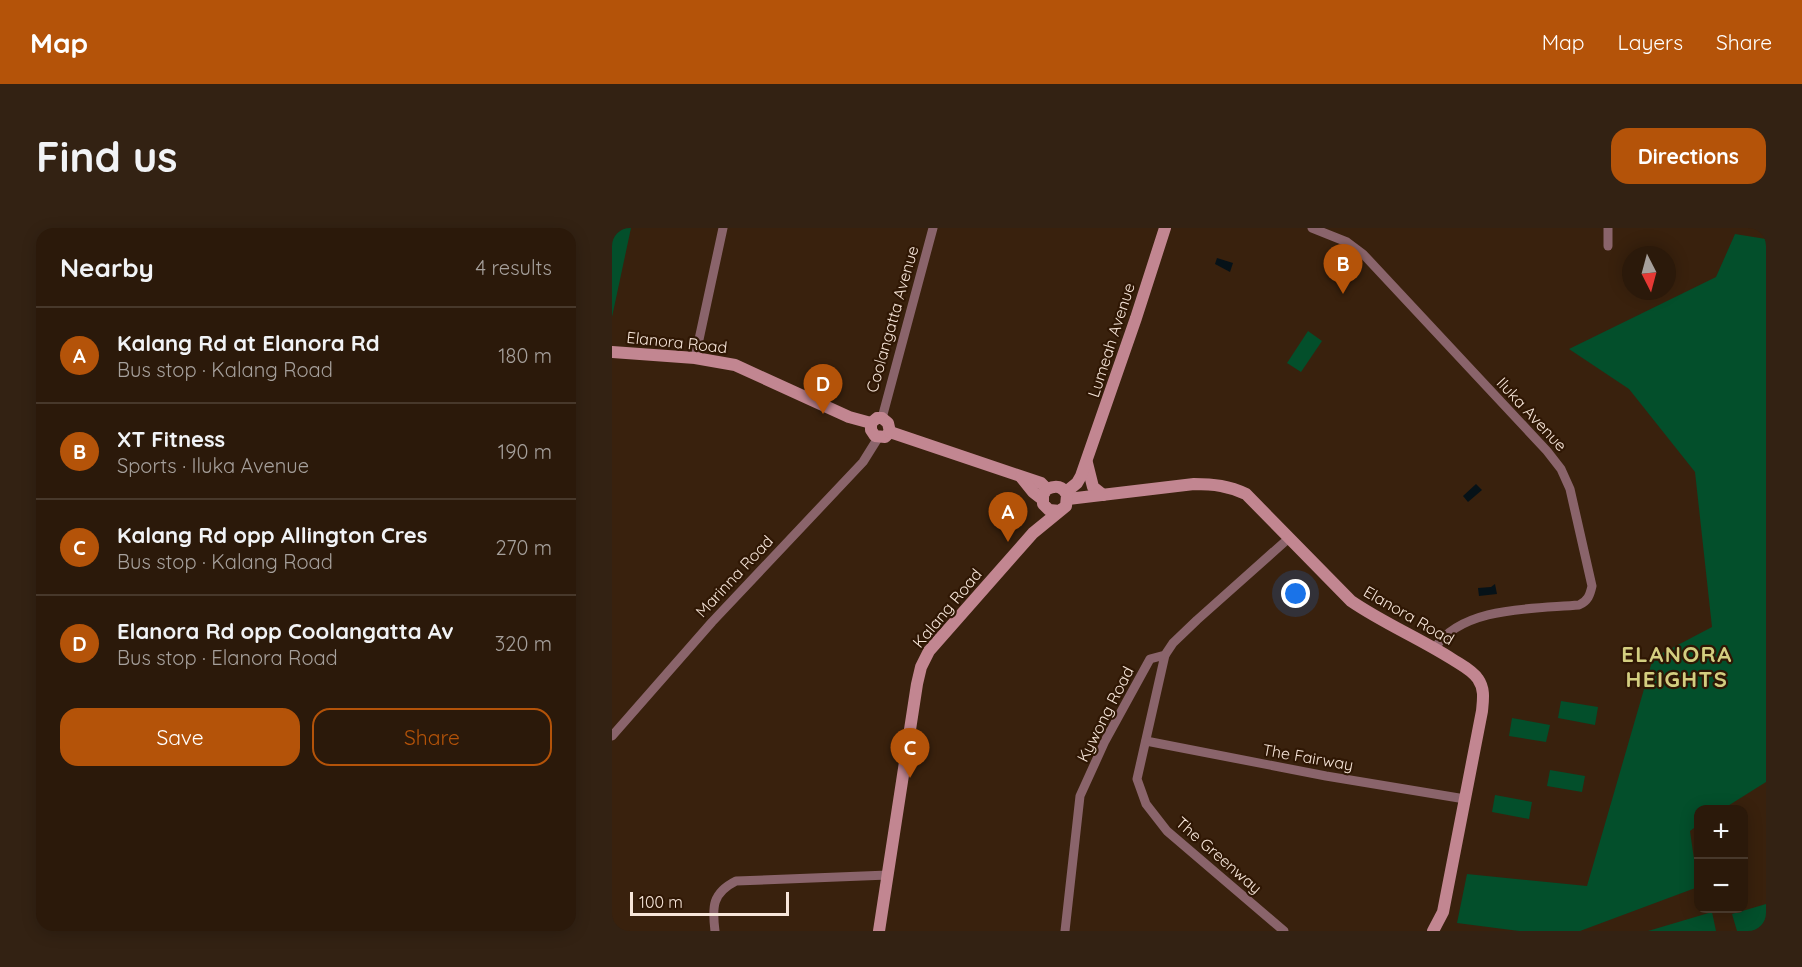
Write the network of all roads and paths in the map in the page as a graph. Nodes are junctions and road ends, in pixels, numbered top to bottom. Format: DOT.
graph roads {
  1 [pos="723,228"];
  2 [pos="933,228"];
  3 [pos="1165,228"];
  4 [pos="1312,228"];
  5 [pos="1608,228"];
  6 [pos="1608,246"];
  7 [pos="612,352"];
  8 [pos="695,358"];
  9 [pos="876,420"];
  10 [pos="884,435"];
  11 [pos="1087,461"];
  12 [pos="1067,495"];
  13 [pos="1103,495"];
  14 [pos="1045,499"];
  15 [pos="1060,511"];
  16 [pos="1033,533"];
  17 [pos="1289,538"];
  18 [pos="1435,648"];
  19 [pos="1165,655"];
  20 [pos="612,736"];
  21 [pos="1146,741"];
  22 [pos="1466,799"];
  23 [pos="888,875"];
  24 [pos="715,931"];
  25 [pos="879,931"];
  26 [pos="1065,931"];
  27 [pos="1284,931"];
  28 [pos="1433,931"];
  1 -- 8 [label="street"];
  2 -- 9 [label="street, Coolangatta Avenue"];
  3 -- 11 [label="street, Lumeah Avenue"];
  4 -- 18 [label="street, Iluka Avenue"];
  5 -- 6 [label="street"];
  7 -- 8 [label="street, Elanora Road"];
  8 -- 9 [label="street, Elanora Road"];
  9 -- 10 [label="street"];
  9 -- 10 [label="street"];
  10 -- 14 [label="street"];
  10 -- 20 [label="street, Marinna Road"];
  11 -- 12 [label="street"];
  11 -- 13 [label="street"];
  12 -- 13 [label="street, Elanora Road"];
  12 -- 14 [label="street"];
  12 -- 15 [label="street"];
  13 -- 17 [label="street, Elanora Road"];
  14 -- 15 [label="street"];
  14 -- 16 [label="street, Kalang Road"];
  15 -- 16 [label="street, Kalang Road"];
  16 -- 23 [label="street, Kalang Road"];
  17 -- 18 [label="street, Elanora Road"];
  17 -- 19 [label="street, Kywong Road"];
  18 -- 22 [label="street, Elanora Road"];
  19 -- 21 [label="street, The Greenway"];
  19 -- 26 [label="street, Kywong Road"];
  21 -- 22 [label="street, The Fairway"];
  21 -- 27 [label="street, The Greenway"];
  22 -- 28 [label="street, Elanora Road"];
  23 -- 24 [label="street"];
  23 -- 25 [label="street, Kalang Road"];
}
